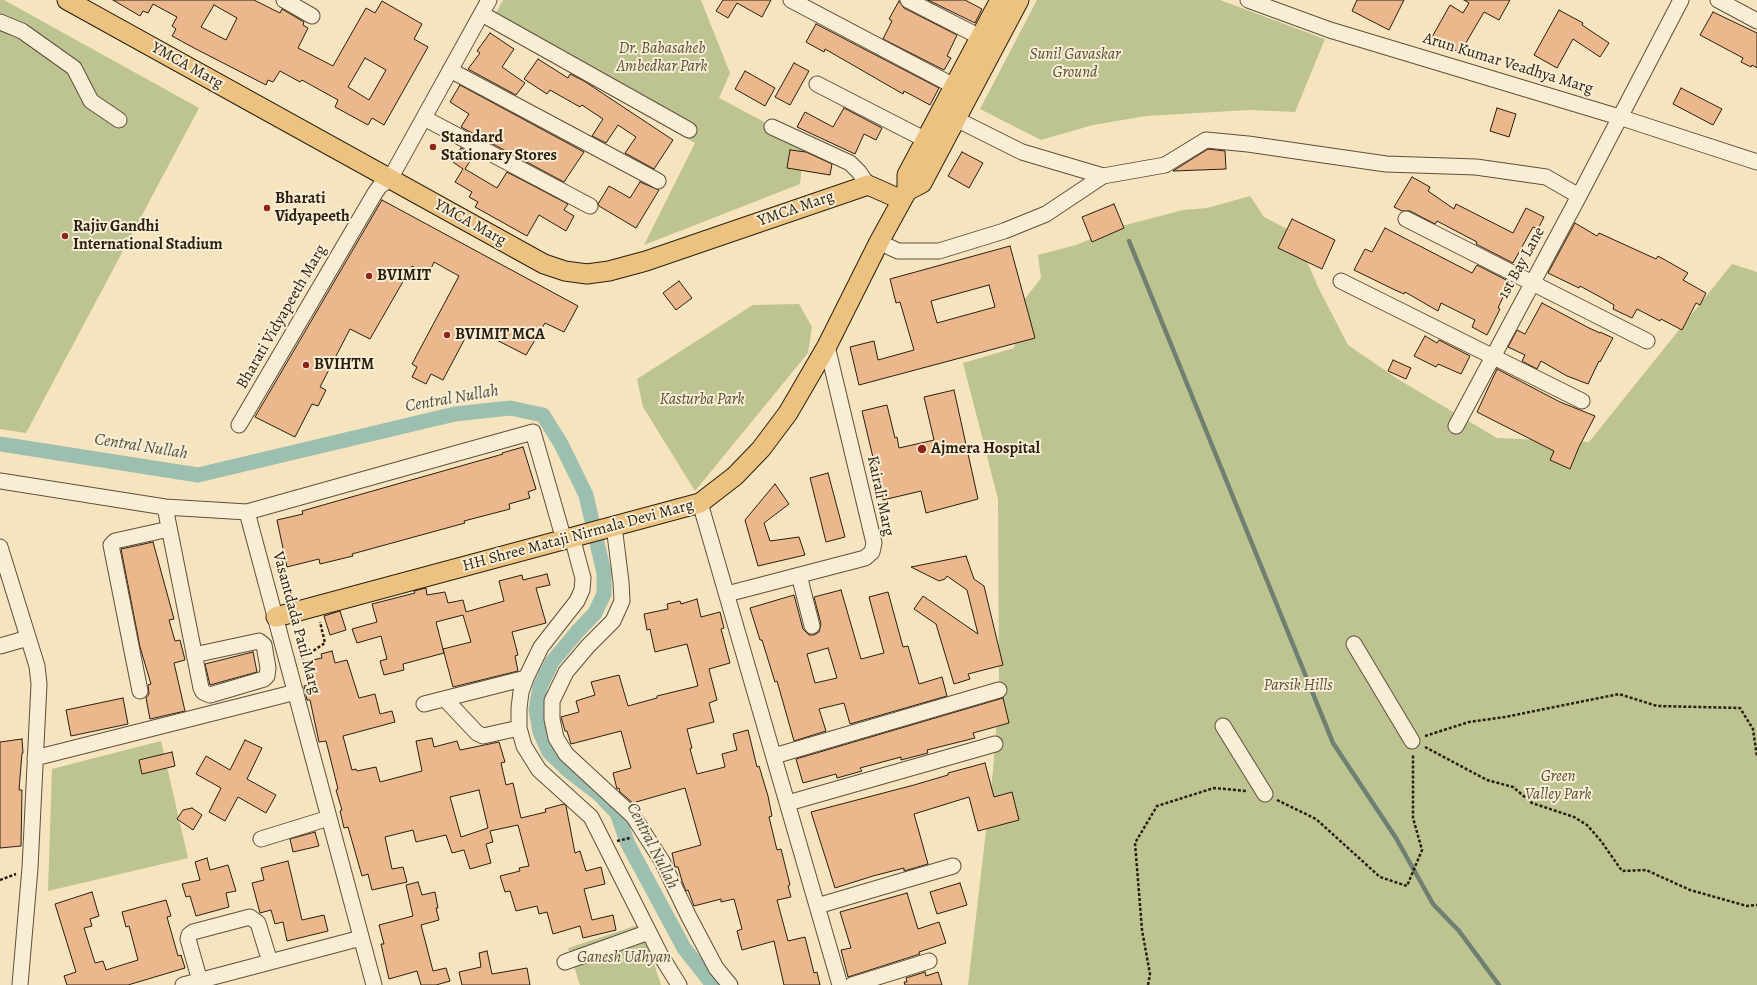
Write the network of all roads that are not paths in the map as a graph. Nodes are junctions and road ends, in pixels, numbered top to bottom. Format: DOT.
graph roads {
  1 [pos="67,0"];
  2 [pos="284,0"];
  3 [pos="490,0"];
  4 [pos="791,0"];
  5 [pos="908,0"];
  6 [pos="1000,0"];
  7 [pos="1019,0"];
  8 [pos="1248,0"];
  9 [pos="1681,0"];
  10 [pos="1718,0"];
  11 [pos="482,14"];
  12 [pos="312,16"];
  13 [pos="1757,21"];
  14 [pos="0,22"];
  15 [pos="980,38"];
  16 [pos="450,70"];
  17 [pos="817,84"];
  18 [pos="954,86"];
  19 [pos="1619,117"];
  20 [pos="424,118"];
  21 [pos="956,119"];
  22 [pos="119,120"];
  23 [pos="772,127"];
  24 [pos="689,130"];
  25 [pos="926,140"];
  26 [pos="1757,162"];
  27 [pos="1103,176"];
  28 [pos="390,179"];
  29 [pos="658,182"];
  30 [pos="868,185"];
  31 [pos="904,196"];
  32 [pos="1579,196"];
  33 [pos="590,206"];
  34 [pos="1406,219"];
  35 [pos="879,242"];
  36 [pos="1341,281"];
  37 [pos="1532,282"];
  38 [pos="1647,341"];
  39 [pos="827,346"];
  40 [pos="1492,356"];
  41 [pos="1582,401"];
  42 [pos="239,425"];
  43 [pos="1456,426"];
  44 [pos="0,481"];
  45 [pos="700,503"];
  46 [pos="165,507"];
  47 [pos="247,512"];
  48 [pos="611,527"];
  49 [pos="170,529"];
  50 [pos="571,538"];
  51 [pos="0,548"];
  52 [pos="799,575"];
  53 [pos="727,594"];
  54 [pos="276,617"];
  55 [pos="812,626"];
  56 [pos="28,638"];
  57 [pos="1354,644"];
  58 [pos="0,646"];
  59 [pos="194,654"];
  60 [pos="526,678"];
  61 [pos="999,690"];
  62 [pos="140,691"];
  63 [pos="296,692"];
  64 [pos="445,699"];
  65 [pos="424,704"];
  66 [pos="1223,726"];
  67 [pos="519,728"];
  68 [pos="1412,741"];
  69 [pos="995,744"];
  70 [pos="774,756"];
  71 [pos="35,758"];
  72 [pos="1265,794"];
  73 [pos="788,803"];
  74 [pos="329,818"];
  75 [pos="261,838"];
  76 [pos="953,866"];
  77 [pos="817,906"];
  78 [pos="649,932"];
  79 [pos="361,938"];
  80 [pos="929,961"];
  81 [pos="270,962"];
  82 [pos="565,962"];
  83 [pos="200,981"];
  84 [pos="20,985"];
  85 [pos="183,985"];
  86 [pos="374,985"];
  87 [pos="679,985"];
  88 [pos="730,985"];
  89 [pos="840,985"];
  90 [pos="852,985"];
  1 -- 28 [label="main road, YMCA Marg"];
  2 -- 12 [label="street"];
  3 -- 11 [label="street, Bharati Vidyapeeth Marg"];
  4 -- 18 [label="street"];
  5 -- 15 [label="street"];
  6 -- 15 [label="main road, HH Shree Mataji Nirmala Devi Marg"];
  7 -- 21 [label="main road, HH Shree Mataji Nirmala Devi Marg"];
  8 -- 19 [label="street, Arun Kumar Veadhya Marg"];
  9 -- 19 [label="street, 1st Bay Lane"];
  10 -- 13 [label="street"];
  11 -- 16 [label="street, Bharati Vidyapeeth Marg"];
  11 -- 24 [label="street"];
  14 -- 22 [label="street"];
  15 -- 18 [label="main road, HH Shree Mataji Nirmala Devi Marg"];
  16 -- 20 [label="street, Bharati Vidyapeeth Marg"];
  16 -- 29 [label="street"];
  17 -- 25 [label="street"];
  18 -- 25 [label="main road, HH Shree Mataji Nirmala Devi Marg"];
  19 -- 26 [label="street, Arun Kumar Veadhya Marg"];
  19 -- 32 [label="street, 1st Bay Lane"];
  20 -- 28 [label="street, Bharati Vidyapeeth Marg"];
  20 -- 33 [label="street"];
  21 -- 27 [label="street"];
  21 -- 31 [label="main road, HH Shree Mataji Nirmala Devi Marg"];
  23 -- 30 [label="street"];
  25 -- 31 [label="main road, HH Shree Mataji Nirmala Devi Marg"];
  27 -- 32 [label="street"];
  27 -- 35 [label="street"];
  28 -- 30 [label="main road, YMCA Marg"];
  28 -- 42 [label="street, Bharati Vidyapeeth Marg"];
  30 -- 31 [label="main road"];
  31 -- 35 [label="main road, HH Shree Mataji Nirmala Devi Marg"];
  32 -- 37 [label="street, 1st Bay Lane"];
  34 -- 37 [label="street"];
  35 -- 39 [label="main road, HH Shree Mataji Nirmala Devi Marg"];
  36 -- 40 [label="street"];
  37 -- 38 [label="street"];
  37 -- 40 [label="street, 1st Bay Lane"];
  39 -- 45 [label="main road, HH Shree Mataji Nirmala Devi Marg"];
  39 -- 52 [label="street, Kairali Marg"];
  40 -- 41 [label="street"];
  40 -- 43 [label="street, 1st Bay Lane"];
  44 -- 46 [label="street"];
  45 -- 48 [label="main road, HH Shree Mataji Nirmala Devi Marg"];
  45 -- 53 [label="street"];
  46 -- 47 [label="street"];
  46 -- 49 [label="street"];
  47 -- 50 [label="street"];
  47 -- 54 [label="street, Vasantdada Patil Marg"];
  48 -- 50 [label="main road, HH Shree Mataji Nirmala Devi Marg"];
  48 -- 88 [label="street"];
  49 -- 59 [label="street"];
  49 -- 62 [label="street"];
  50 -- 54 [label="main road, HH Shree Mataji Nirmala Devi Marg"];
  50 -- 60 [label="street"];
  51 -- 56 [label="street"];
  52 -- 53 [label="street, Kairali Marg"];
  52 -- 55 [label="street"];
  53 -- 70 [label="street"];
  54 -- 63 [label="street, Vasantdada Patil Marg"];
  56 -- 58 [label="street"];
  56 -- 71 [label="street"];
  57 -- 68 [label="street"];
  59 -- 59 [label="street"];
  60 -- 64 [label="street"];
  60 -- 67 [label="street"];
  61 -- 70 [label="street"];
  63 -- 71 [label="street"];
  63 -- 74 [label="street, Vasantdada Patil Marg"];
  64 -- 65 [label="street"];
  64 -- 67 [label="street"];
  66 -- 72 [label="street"];
  67 -- 78 [label="street"];
  69 -- 73 [label="street"];
  70 -- 73 [label="street"];
  71 -- 84 [label="street"];
  73 -- 77 [label="street"];
  74 -- 75 [label="street"];
  74 -- 79 [label="street, Vasantdada Patil Marg"];
  76 -- 77 [label="street"];
  77 -- 89 [label="street"];
  78 -- 82 [label="street"];
  78 -- 87 [label="street"];
  79 -- 81 [label="street"];
  79 -- 86 [label="street, Vasantdada Patil Marg"];
  80 -- 90 [label="street"];
  81 -- 83 [label="street"];
  81 -- 83 [label="street"];
  83 -- 85 [label="street"];
}
